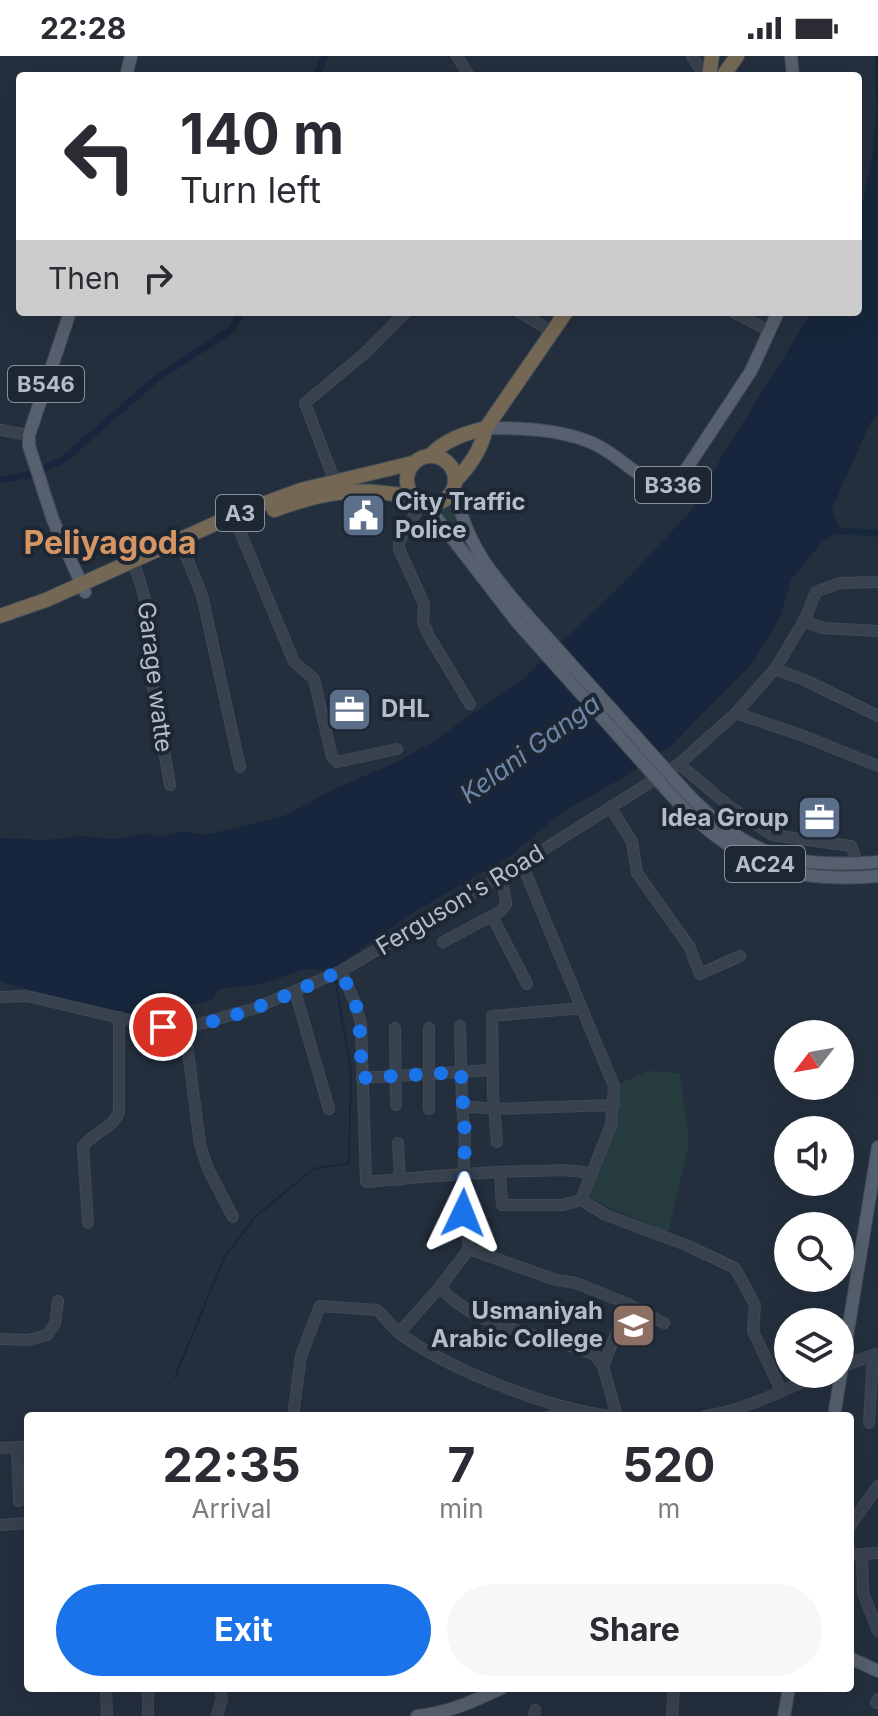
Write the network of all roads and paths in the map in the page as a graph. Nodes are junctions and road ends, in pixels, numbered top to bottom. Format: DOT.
graph roads {
  1 [pos="69,316"];
  2 [pos="402,316"];
  3 [pos="526,316"];
  4 [pos="563,316"];
  5 [pos="741,316"];
  6 [pos="776,316"];
  7 [pos="770,331"];
  8 [pos="553,332"];
  9 [pos="486,428"];
  10 [pos="0,430"];
  11 [pos="29,435"];
  12 [pos="430,456"];
  13 [pos="413,463"];
  14 [pos="335,482"];
  15 [pos="454,484"];
  16 [pos="421,500"];
  17 [pos="237,524"];
  18 [pos="183,549"];
  19 [pos="136,570"];
  20 [pos="878,582"];
  21 [pos="83,588"];
  22 [pos="0,616"];
  23 [pos="522,618"];
  24 [pos="803,621"];
  25 [pos="0,625"];
  26 [pos="878,631"];
  27 [pos="775,669"];
  28 [pos="470,704"];
  29 [pos="736,713"];
  30 [pos="878,716"];
  31 [pos="397,749"];
  32 [pos="679,764"];
  33 [pos="878,766"];
  34 [pos="240,767"];
  35 [pos="170,785"];
  36 [pos="679,794"];
  37 [pos="611,808"];
  38 [pos="878,862"];
  39 [pos="522,864"];
  40 [pos="858,864"];
  41 [pos="502,876"];
  42 [pos="878,876"];
  43 [pos="492,916"];
  44 [pos="443,942"];
  45 [pos="740,956"];
  46 [pos="341,971"];
  47 [pos="527,984"];
  48 [pos="295,991"];
  49 [pos="0,997"];
  50 [pos="582,1008"];
  51 [pos="119,1017"];
  52 [pos="460,1026"];
  53 [pos="185,1028"];
  54 [pos="395,1028"];
  55 [pos="429,1028"];
  56 [pos="492,1070"];
  57 [pos="430,1072"];
  58 [pos="461,1072"];
  59 [pos="395,1075"];
  60 [pos="362,1078"];
  61 [pos="396,1105"];
  62 [pos="614,1105"];
  63 [pos="462,1106"];
  64 [pos="329,1109"];
  65 [pos="429,1109"];
  66 [pos="494,1109"];
  67 [pos="497,1142"];
  68 [pos="398,1143"];
  69 [pos="878,1147"];
  70 [pos="500,1172"];
  71 [pos="464,1173"];
  72 [pos="591,1174"];
  73 [pos="400,1180"];
  74 [pos="581,1200"];
  75 [pos="233,1217"];
  76 [pos="88,1223"];
  77 [pos="469,1249"];
  78 [pos="440,1287"];
  79 [pos="58,1301"];
  80 [pos="628,1304"];
  81 [pos="851,1308"];
  82 [pos="664,1323"];
  83 [pos="399,1333"];
  84 [pos="0,1339"];
  85 [pos="876,1354"];
  86 [pos="854,1362"];
  87 [pos="603,1366"];
  88 [pos="786,1388"];
  89 [pos="838,1388"];
  90 [pos="781,1390"];
  91 [pos="294,1412"];
  92 [pos="577,1412"];
  93 [pos="614,1412"];
  94 [pos="720,1412"];
  95 [pos="835,1412"];
  96 [pos="869,1423"];
  97 [pos="23,1447"];
  98 [pos="0,1448"];
  99 [pos="878,1486"];
  100 [pos="19,1501"];
  101 [pos="854,1520"];
  102 [pos="24,1523"];
  103 [pos="0,1525"];
  104 [pos="878,1543"];
  105 [pos="870,1554"];
  106 [pos="878,1631"];
  107 [pos="854,1660"];
  108 [pos="878,1671"];
  109 [pos="106,1692"];
  110 [pos="148,1692"];
  111 [pos="221,1692"];
  112 [pos="492,1692"];
  113 [pos="674,1692"];
  114 [pos="788,1692"];
  115 [pos="107,1716"];
  116 [pos="148,1716"];
  117 [pos="217,1716"];
  118 [pos="417,1716"];
  119 [pos="672,1716"];
  120 [pos="784,1716"];
  1 -- 11 [label="main road, B546"];
  2 -- 14 [label="street"];
  3 -- 8 [label="street"];
  4 -- 8 [label="highway"];
  5 -- 7 [label="street"];
  6 -- 7 [label="main road, B336"];
  7 -- 9 [label="main road, B336"];
  8 -- 9 [label="highway"];
  9 -- 12 [label="highway"];
  9 -- 15 [label="highway"];
  10 -- 11 [label="street"];
  11 -- 21 [label="main road, B546"];
  12 -- 13 [label="highway"];
  12 -- 15 [label="highway"];
  13 -- 14 [label="highway, A3"];
  13 -- 16 [label="highway"];
  14 -- 21 [label="highway, A3"];
  15 -- 16 [label="highway"];
  15 -- 23 [label="main road"];
  16 -- 17 [label="highway, A3"];
  16 -- 23 [label="main road"];
  16 -- 28 [label="street"];
  17 -- 18 [label="highway, A3"];
  17 -- 31 [label="street"];
  18 -- 19 [label="highway, A3"];
  18 -- 34 [label="street"];
  19 -- 21 [label="highway, A3"];
  19 -- 35 [label="street, Garage watte"];
  20 -- 24 [label="street, Ferguson's Road"];
  21 -- 22 [label="highway, A3"];
  21 -- 25 [label="highway, A3"];
  23 -- 36 [label="main road, bridge"];
  24 -- 26 [label="street"];
  24 -- 27 [label="street, Ferguson's Road"];
  27 -- 29 [label="street, Ferguson's Road"];
  27 -- 30 [label="street"];
  29 -- 32 [label="street, Ferguson's Road"];
  29 -- 33 [label="street"];
  32 -- 37 [label="street, Ferguson's Road"];
  32 -- 40 [label="street"];
  36 -- 40 [label="main road, AC24"];
  36 -- 42 [label="main road, AC24"];
  37 -- 39 [label="street, Ferguson's Road"];
  37 -- 45 [label="street"];
  38 -- 40 [label="main road, AC24"];
  39 -- 41 [label="street, Ferguson's Road"];
  39 -- 50 [label="street"];
  41 -- 43 [label="street"];
  41 -- 46 [label="street, Ferguson's Road"];
  43 -- 44 [label="street"];
  43 -- 47 [label="street"];
  46 -- 48 [label="street, Ferguson's Road"];
  46 -- 60 [label="street"];
  48 -- 53 [label="street, Ferguson's Road"];
  48 -- 64 [label="street"];
  49 -- 51 [label="street, Ferguson's Road"];
  50 -- 56 [label="street"];
  50 -- 62 [label="street"];
  51 -- 53 [label="street, Ferguson's Road"];
  51 -- 76 [label="street"];
  52 -- 58 [label="street"];
  53 -- 75 [label="street"];
  54 -- 59 [label="street"];
  55 -- 57 [label="street"];
  56 -- 58 [label="street"];
  56 -- 66 [label="street"];
  57 -- 58 [label="street"];
  57 -- 59 [label="street"];
  57 -- 65 [label="street"];
  58 -- 63 [label="street"];
  59 -- 60 [label="street"];
  59 -- 61 [label="street"];
  60 -- 73 [label="street"];
  62 -- 66 [label="street"];
  62 -- 72 [label="street"];
  63 -- 66 [label="street"];
  63 -- 71 [label="street"];
  66 -- 67 [label="street"];
  68 -- 73 [label="street"];
  69 -- 81 [label="main road"];
  70 -- 71 [label="street"];
  70 -- 72 [label="street"];
  70 -- 74 [label="street"];
  71 -- 73 [label="street"];
  71 -- 77 [label="street"];
  72 -- 74 [label="street"];
  74 -- 90 [label="street"];
  77 -- 78 [label="street"];
  77 -- 80 [label="street"];
  78 -- 83 [label="street"];
  78 -- 87 [label="street"];
  79 -- 84 [label="street"];
  80 -- 82 [label="street"];
  80 -- 87 [label="street"];
  83 -- 91 [label="street"];
  83 -- 92 [label="street"];
  85 -- 86 [label="street"];
  85 -- 96 [label="street"];
  87 -- 93 [label="street"];
  88 -- 90 [label="street"];
  89 -- 95 [label="main road"];
  90 -- 94 [label="street"];
  97 -- 98 [label="street"];
  97 -- 100 [label="street"];
  99 -- 101 [label="street"];
  102 -- 103 [label="street"];
  104 -- 105 [label="street"];
  105 -- 106 [label="street"];
  107 -- 108 [label="main road"];
  109 -- 115 [label="street"];
  110 -- 116 [label="street"];
  111 -- 117 [label="street"];
  112 -- 118 [label="main road"];
  113 -- 119 [label="street"];
  114 -- 120 [label="main road"];
}
